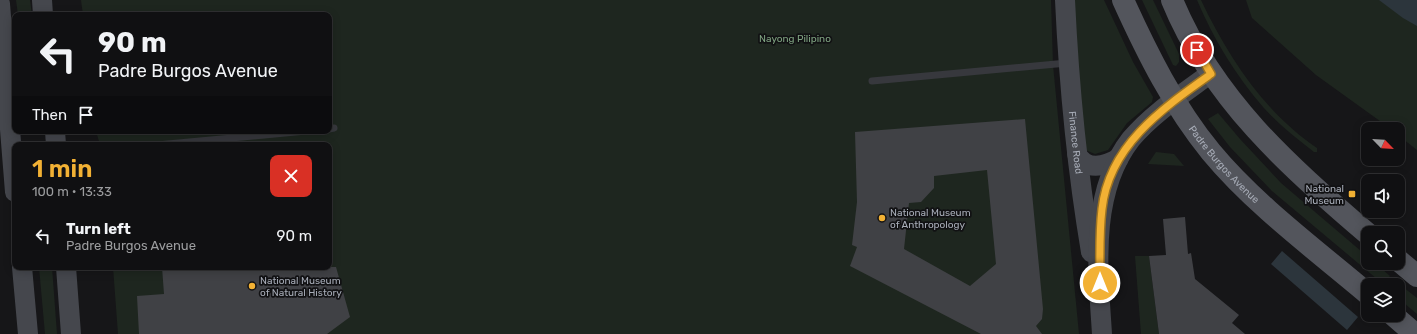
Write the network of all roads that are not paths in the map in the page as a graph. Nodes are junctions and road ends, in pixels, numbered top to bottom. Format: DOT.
graph roads {
  1 [pos="42,0"];
  2 [pos="1065,0"];
  3 [pos="1123,0"];
  4 [pos="1172,0"];
  5 [pos="0,4"];
  6 [pos="43,12"];
  7 [pos="1068,63"];
  8 [pos="1211,74"];
  9 [pos="872,81"];
  10 [pos="1174,100"];
  11 [pos="12,133"];
  12 [pos="274,134"];
  13 [pos="189,142"];
  14 [pos="1077,154"];
  15 [pos="1119,158"];
  16 [pos="1361,228"];
  17 [pos="1405,266"];
  18 [pos="22,270"];
  19 [pos="66,270"];
  20 [pos="1417,276"];
  21 [pos="1100,283"];
  22 [pos="1361,288"];
  23 [pos="1401,322"];
  24 [pos="28,334"];
  25 [pos="71,334"];
  26 [pos="1102,334"];
  27 [pos="1415,334"];
  1 -- 6 [label="main road"];
  2 -- 7 [label="main road, Finance Road"];
  3 -- 10 [label="main road, Padre Burgos Avenue"];
  4 -- 8 [label="main road"];
  5 -- 11 [label="main road"];
  7 -- 9 [label="lane"];
  7 -- 14 [label="main road, Finance Road"];
  8 -- 10 [label="main road, Finance Road"];
  8 -- 16 [label="main road"];
  10 -- 15 [label="main road, Finance Road"];
  10 -- 22 [label="main road, Padre Burgos Avenue"];
  12 -- 13 [label="lane"];
  14 -- 15 [label="main road"];
  14 -- 21 [label="main road, Finance Road"];
  15 -- 21 [label="main road, Finance Road"];
  17 -- 20 [label="main road"];
  18 -- 24 [label="main road"];
  19 -- 25 [label="main road"];
  21 -- 26 [label="main road, Finance Road"];
  23 -- 27 [label="main road"];
}
